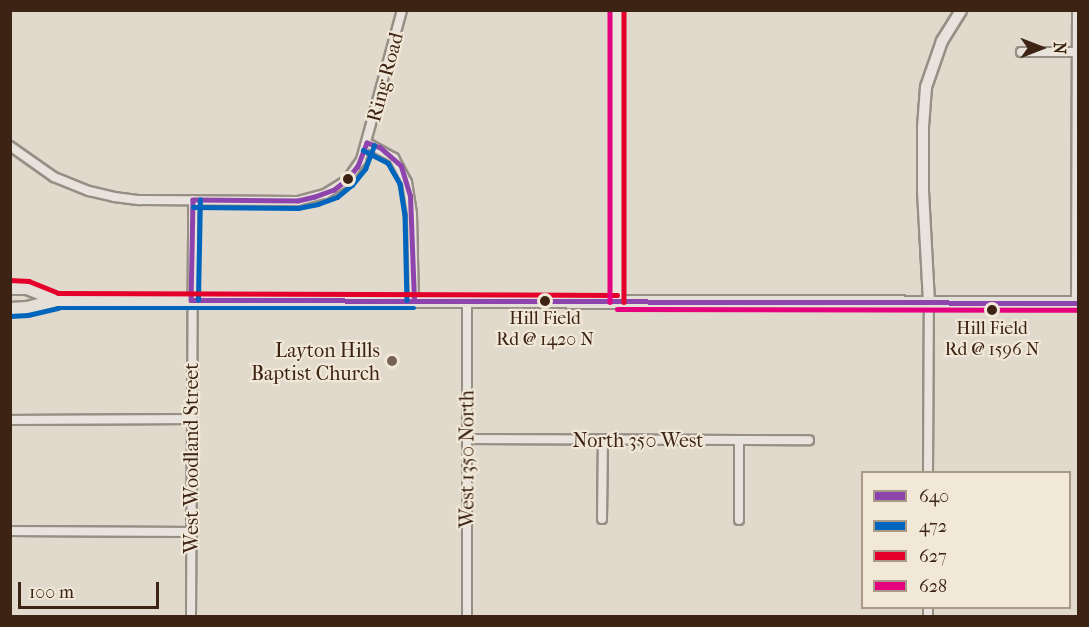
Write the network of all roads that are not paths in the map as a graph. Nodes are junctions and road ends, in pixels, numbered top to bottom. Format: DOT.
graph roads {
  1 [pos="402,10"];
  2 [pos="617,10"];
  3 [pos="961,10"];
  4 [pos="1077,10"];
  5 [pos="1021,52"];
  6 [pos="1078,52"];
  7 [pos="367,143"];
  8 [pos="10,146"];
  9 [pos="1077,173"];
  10 [pos="193,200"];
  11 [pos="10,288"];
  12 [pos="57,300"];
  13 [pos="192,300"];
  14 [pos="414,300"];
  15 [pos="467,301"];
  16 [pos="617,302"];
  17 [pos="929,302"];
  18 [pos="1077,303"];
  19 [pos="10,309"];
  20 [pos="192,419"];
  21 [pos="10,420"];
  22 [pos="468,439"];
  23 [pos="740,440"];
  24 [pos="809,440"];
  25 [pos="603,441"];
  26 [pos="928,471"];
  27 [pos="602,519"];
  28 [pos="739,520"];
  29 [pos="10,531"];
  30 [pos="191,532"];
  31 [pos="191,616"];
  32 [pos="467,616"];
  1 -- 7 [label="street, Ring Road"];
  2 -- 16 [label="street"];
  3 -- 17 [label="street"];
  4 -- 6 [label="street"];
  5 -- 6 [label="street"];
  6 -- 9 [label="street"];
  7 -- 10 [label="street, Ring Road"];
  7 -- 14 [label="street, Ring Road"];
  8 -- 10 [label="street, Ring Road"];
  9 -- 18 [label="street"];
  10 -- 13 [label="street, West Woodland Street"];
  11 -- 12 [label="main road"];
  12 -- 13 [label="main road"];
  12 -- 19 [label="main road"];
  13 -- 14 [label="main road"];
  13 -- 20 [label="street, West Woodland Street"];
  14 -- 15 [label="main road"];
  15 -- 16 [label="main road"];
  15 -- 22 [label="street, West 1350 North"];
  16 -- 17 [label="main road"];
  17 -- 18 [label="main road"];
  17 -- 26 [label="street"];
  20 -- 21 [label="street"];
  20 -- 30 [label="street, West Woodland Street"];
  22 -- 25 [label="street, North 350 West"];
  22 -- 32 [label="street, West 1350 North"];
  23 -- 24 [label="street, North 350 West"];
  23 -- 25 [label="street, North 350 West"];
  23 -- 28 [label="street"];
  25 -- 27 [label="street"];
  29 -- 30 [label="street"];
  30 -- 31 [label="street, West Woodland Street"];
}
